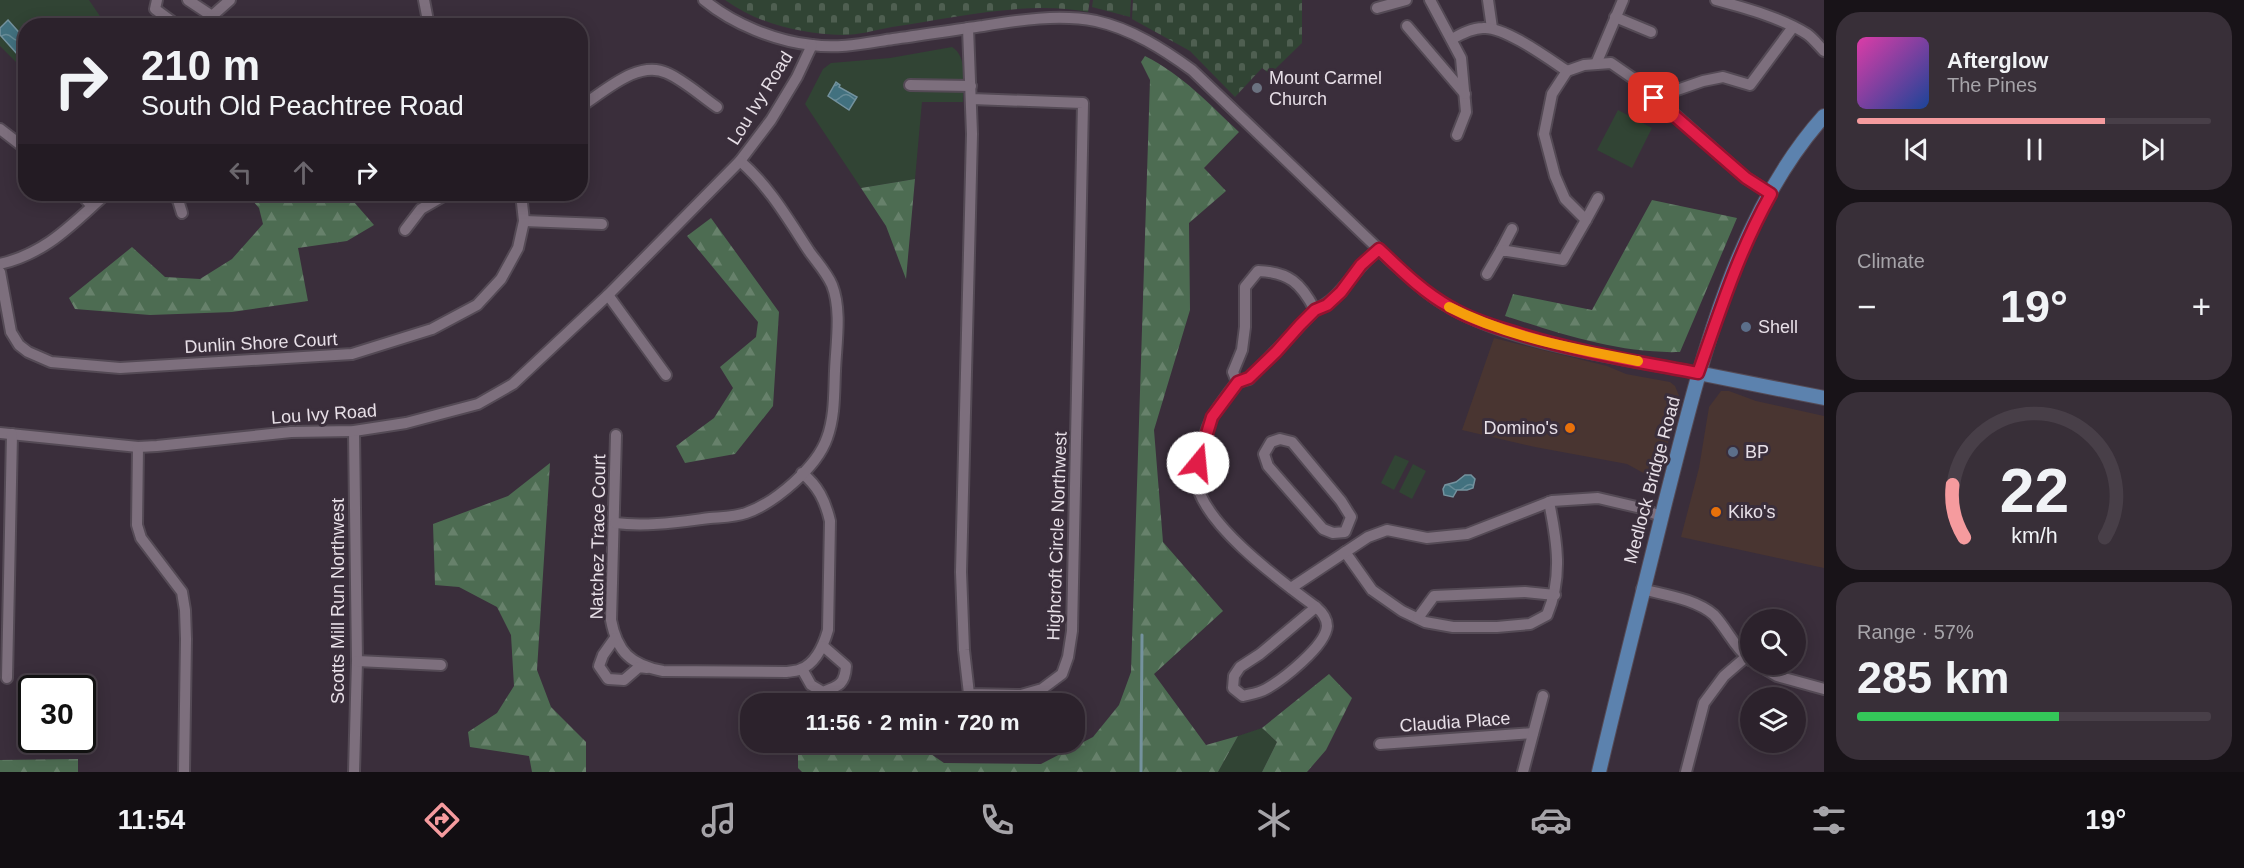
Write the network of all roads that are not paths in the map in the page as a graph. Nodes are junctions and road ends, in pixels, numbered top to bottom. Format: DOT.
graph roads {
  1 [pos="157,0"];
  2 [pos="188,0"];
  3 [pos="230,0"];
  4 [pos="424,0"];
  5 [pos="704,0"];
  6 [pos="1406,0"];
  7 [pos="1430,0"];
  8 [pos="1488,0"];
  9 [pos="1623,0"];
  10 [pos="1716,0"];
  11 [pos="1738,3"];
  12 [pos="1377,8"];
  13 [pos="1615,17"];
  14 [pos="167,18"];
  15 [pos="206,18"];
  16 [pos="212,18"];
  17 [pos="427,18"];
  18 [pos="1407,26"];
  19 [pos="1793,27"];
  20 [pos="968,28"];
  21 [pos="1492,28"];
  22 [pos="1651,32"];
  23 [pos="1452,39"];
  24 [pos="812,45"];
  25 [pos="1824,51"];
  26 [pos="1596,64"];
  27 [pos="1567,71"];
  28 [pos="910,85"];
  29 [pos="971,86"];
  30 [pos="1465,94"];
  31 [pos="1654,98"];
  32 [pos="972,99"];
  33 [pos="588,102"];
  34 [pos="717,107"];
  35 [pos="1823,119"];
  36 [pos="0,129"];
  37 [pos="1457,135"];
  38 [pos="18,143"];
  39 [pos="740,161"];
  40 [pos="1771,194"];
  41 [pos="1598,198"];
  42 [pos="87,201"];
  43 [pos="98,201"];
  44 [pos="178,201"];
  45 [pos="435,201"];
  46 [pos="522,201"];
  47 [pos="92,206"];
  48 [pos="182,213"];
  49 [pos="1586,220"];
  50 [pos="524,221"];
  51 [pos="602,225"];
  52 [pos="1512,229"];
  53 [pos="405,230"];
  54 [pos="1379,249"];
  55 [pos="1501,250"];
  56 [pos="0,264"];
  57 [pos="0,272"];
  58 [pos="1487,274"];
  59 [pos="608,295"];
  60 [pos="1315,310"];
  61 [pos="1698,373"];
  62 [pos="666,375"];
  63 [pos="1238,382"];
  64 [pos="1824,398"];
  65 [pos="354,431"];
  66 [pos="0,434"];
  67 [pos="12,434"];
  68 [pos="616,435"];
  69 [pos="138,447"];
  70 [pos="802,473"];
  71 [pos="1549,502"];
  72 [pos="1662,517"];
  73 [pos="615,523"];
  74 [pos="1345,532"];
  75 [pos="1357,544"];
  76 [pos="1345,552"];
  77 [pos="1291,588"];
  78 [pos="1642,588"];
  79 [pos="1555,595"];
  80 [pos="1316,607"];
  81 [pos="1418,618"];
  82 [pos="615,638"];
  83 [pos="823,646"];
  84 [pos="1740,648"];
  85 [pos="357,661"];
  86 [pos="1740,664"];
  87 [pos="441,665"];
  88 [pos="650,668"];
  89 [pos="802,669"];
  90 [pos="1775,675"];
  91 [pos="6,678"];
  92 [pos="1824,689"];
  93 [pos="1543,696"];
  94 [pos="1533,733"];
  95 [pos="1380,744"];
  96 [pos="184,772"];
  97 [pos="354,772"];
  98 [pos="1523,772"];
  99 [pos="1599,772"];
  100 [pos="1686,772"];
  1 -- 14 [label="street"];
  2 -- 15 [label="street"];
  3 -- 16 [label="street"];
  4 -- 17 [label="street"];
  5 -- 24 [label="street"];
  6 -- 12 [label="street"];
  7 -- 23 [label="street"];
  8 -- 21 [label="street"];
  9 -- 13 [label="street"];
  10 -- 11 [label="street"];
  11 -- 19 [label="street"];
  13 -- 22 [label="street"];
  13 -- 26 [label="street"];
  18 -- 30 [label="street"];
  19 -- 25 [label="street"];
  19 -- 31 [label="street"];
  20 -- 24 [label="street"];
  20 -- 29 [label="street, Highcroft Circle Northwest"];
  20 -- 54 [label="street"];
  21 -- 23 [label="street"];
  21 -- 27 [label="street"];
  23 -- 30 [label="street"];
  24 -- 39 [label="street, Lou Ivy Road"];
  26 -- 27 [label="street"];
  26 -- 31 [label="street"];
  27 -- 49 [label="street"];
  28 -- 29 [label="street"];
  29 -- 32 [label="street, Highcroft Circle Northwest"];
  30 -- 37 [label="street"];
  31 -- 40 [label="street"];
  32 -- 32 [label="street, Highcroft Circle Northwest"];
  33 -- 34 [label="street"];
  35 -- 40 [label="main road, Medlock Bridge Road"];
  36 -- 38 [label="street"];
  39 -- 59 [label="street, Lou Ivy Road"];
  39 -- 70 [label="street"];
  40 -- 61 [label="main road, Medlock Bridge Road"];
  41 -- 49 [label="street"];
  42 -- 47 [label="street"];
  43 -- 47 [label="street"];
  44 -- 48 [label="street"];
  45 -- 53 [label="street"];
  46 -- 50 [label="street"];
  47 -- 56 [label="street"];
  49 -- 55 [label="street"];
  50 -- 51 [label="street"];
  50 -- 57 [label="street, Dunlin Shore Court"];
  52 -- 55 [label="street"];
  54 -- 60 [label="street"];
  54 -- 61 [label="street"];
  55 -- 58 [label="street"];
  59 -- 62 [label="street"];
  59 -- 65 [label="street, Lou Ivy Road"];
  60 -- 63 [label="street"];
  60 -- 63 [label="street"];
  61 -- 64 [label="main road"];
  61 -- 72 [label="main road, Medlock Bridge Road"];
  63 -- 77 [label="street"];
  65 -- 69 [label="street, Lou Ivy Road"];
  65 -- 85 [label="street, Scotts Mill Run Northwest"];
  66 -- 67 [label="street, Lou Ivy Road"];
  67 -- 69 [label="street, Lou Ivy Road"];
  67 -- 91 [label="street"];
  68 -- 73 [label="street, Natchez Trace Court"];
  69 -- 96 [label="street"];
  70 -- 73 [label="street"];
  70 -- 83 [label="street"];
  71 -- 72 [label="street"];
  71 -- 75 [label="street"];
  71 -- 79 [label="street"];
  72 -- 78 [label="main road, Medlock Bridge Road"];
  73 -- 82 [label="street, Natchez Trace Court"];
  74 -- 74 [label="street"];
  74 -- 75 [label="street"];
  75 -- 76 [label="street"];
  76 -- 77 [label="street"];
  76 -- 81 [label="street"];
  77 -- 80 [label="street"];
  78 -- 84 [label="street"];
  78 -- 99 [label="main road, Medlock Bridge Road"];
  79 -- 81 [label="street"];
  79 -- 81 [label="street"];
  80 -- 80 [label="street"];
  82 -- 88 [label="street, Natchez Trace Court"];
  82 -- 88 [label="street, Natchez Trace Court"];
  83 -- 89 [label="street"];
  83 -- 89 [label="street"];
  85 -- 87 [label="street"];
  85 -- 97 [label="street, Scotts Mill Run Northwest"];
  86 -- 100 [label="street"];
  88 -- 89 [label="street, Natchez Trace Court"];
  90 -- 92 [label="street"];
  93 -- 94 [label="street"];
  94 -- 95 [label="street, Claudia Place"];
  94 -- 98 [label="street"];
}
